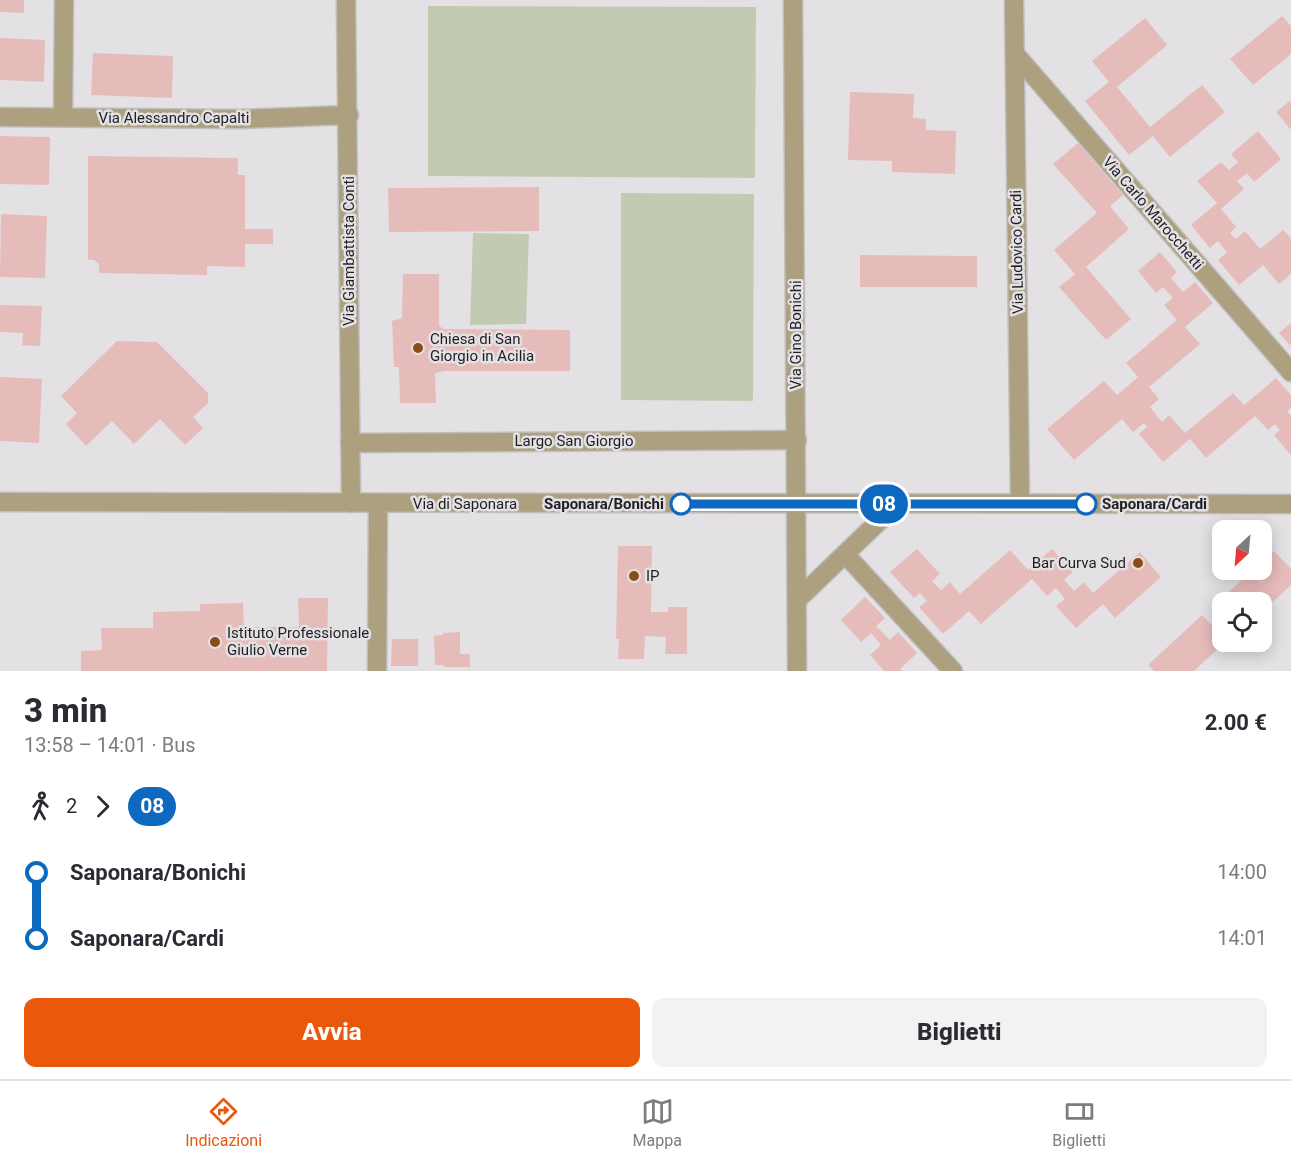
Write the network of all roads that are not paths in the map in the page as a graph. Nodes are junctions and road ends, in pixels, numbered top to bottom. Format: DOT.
graph roads {
  1 [pos="64,0"];
  2 [pos="346,0"];
  3 [pos="793,0"];
  4 [pos="1014,0"];
  5 [pos="1015,54"];
  6 [pos="349,115"];
  7 [pos="0,117"];
  8 [pos="63,117"];
  9 [pos="1291,372"];
  10 [pos="796,440"];
  11 [pos="351,443"];
  12 [pos="0,502"];
  13 [pos="351,503"];
  14 [pos="1020,503"];
  15 [pos="378,504"];
  16 [pos="797,504"];
  17 [pos="897,504"];
  18 [pos="1291,504"];
  19 [pos="845,554"];
  20 [pos="797,600"];
  21 [pos="377,671"];
  22 [pos="797,671"];
  23 [pos="953,671"];
  1 -- 8 [label="street"];
  2 -- 6 [label="street, Via Giambattista Conti"];
  3 -- 10 [label="street, Via Gino Bonichi"];
  4 -- 5 [label="street, Via Ludovico Cardi"];
  5 -- 9 [label="street, Via Carlo Marocchetti"];
  5 -- 14 [label="street, Via Ludovico Cardi"];
  6 -- 8 [label="street, Via Alessandro Capalti"];
  6 -- 11 [label="street, Via Giambattista Conti"];
  7 -- 8 [label="street, Via Alessandro Capalti"];
  10 -- 11 [label="street, Largo San Giorgio"];
  10 -- 16 [label="street, Via Gino Bonichi"];
  11 -- 13 [label="street, Via Giambattista Conti"];
  12 -- 13 [label="street, Via di Saponara"];
  13 -- 15 [label="street, Via di Saponara"];
  14 -- 17 [label="street, Via di Saponara"];
  14 -- 18 [label="street, Via di Saponara"];
  15 -- 16 [label="street, Via di Saponara"];
  15 -- 21 [label="street"];
  16 -- 17 [label="street, Via di Saponara"];
  16 -- 20 [label="street, Via Gino Bonichi"];
  17 -- 19 [label="street"];
  19 -- 20 [label="street"];
  19 -- 23 [label="street"];
  20 -- 22 [label="street, Via Gino Bonichi"];
}
